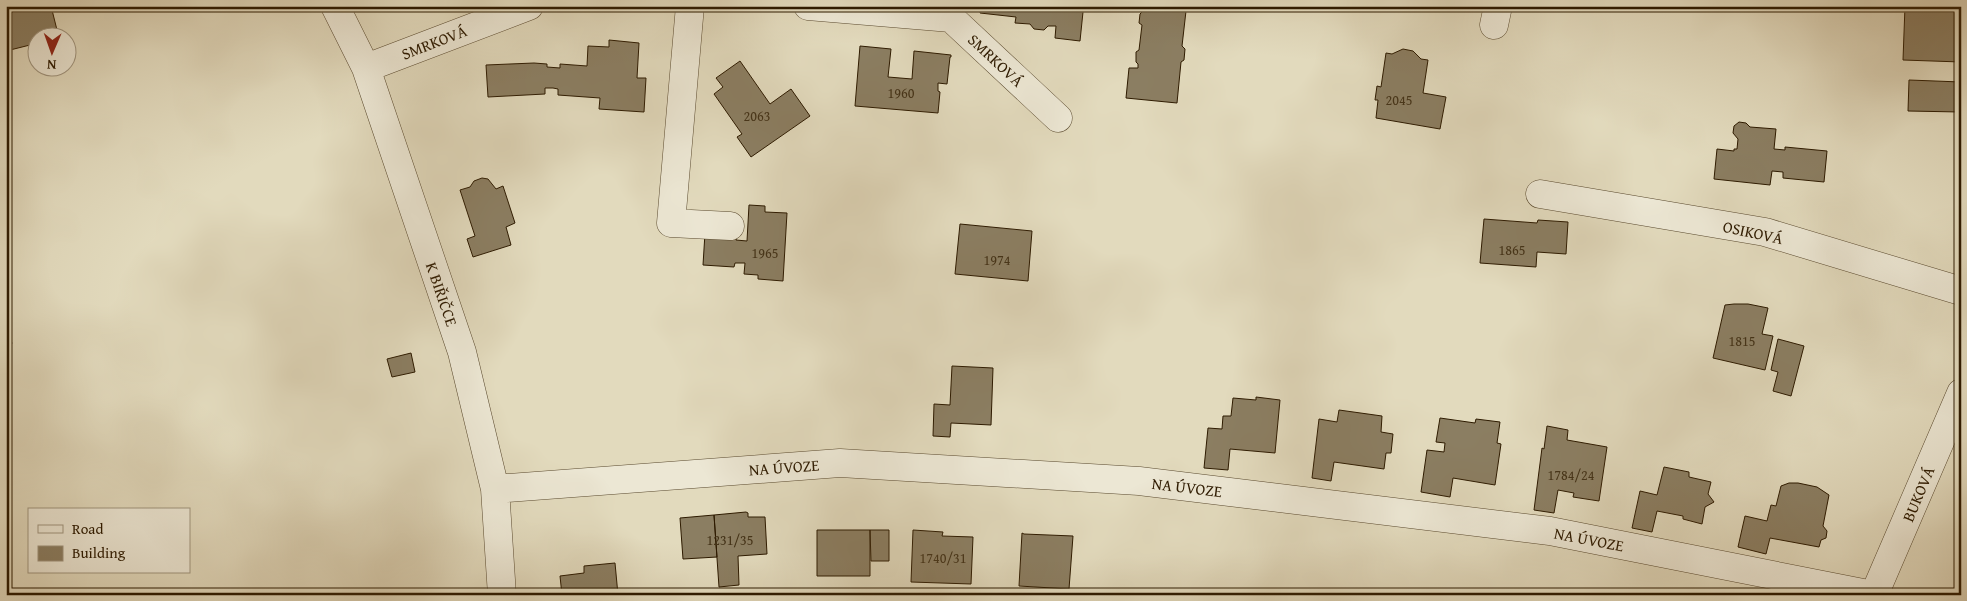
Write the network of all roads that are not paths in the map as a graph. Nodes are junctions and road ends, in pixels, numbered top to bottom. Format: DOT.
graph roads {
  1 [pos="335,6"];
  2 [pos="529,6"];
  3 [pos="690,6"];
  4 [pos="808,6"];
  5 [pos="366,68"];
  6 [pos="1058,118"];
  7 [pos="1540,194"];
  8 [pos="730,226"];
  9 [pos="1961,291"];
  10 [pos="1961,393"];
  11 [pos="495,489"];
  12 [pos="502,595"];
  13 [pos="1874,595"];
  1 -- 5 [label="street, K BIŘIČCE"];
  2 -- 5 [label="street, SMRKOVÁ"];
  3 -- 8 [label="street"];
  4 -- 6 [label="street, SMRKOVÁ"];
  5 -- 11 [label="street, K BIŘIČCE"];
  7 -- 9 [label="street, OSIKOVÁ"];
  10 -- 13 [label="street, BUKOVÁ"];
  11 -- 12 [label="street, K BIŘIČCE"];
  11 -- 13 [label="street, NA ÚVOZE"];
}
